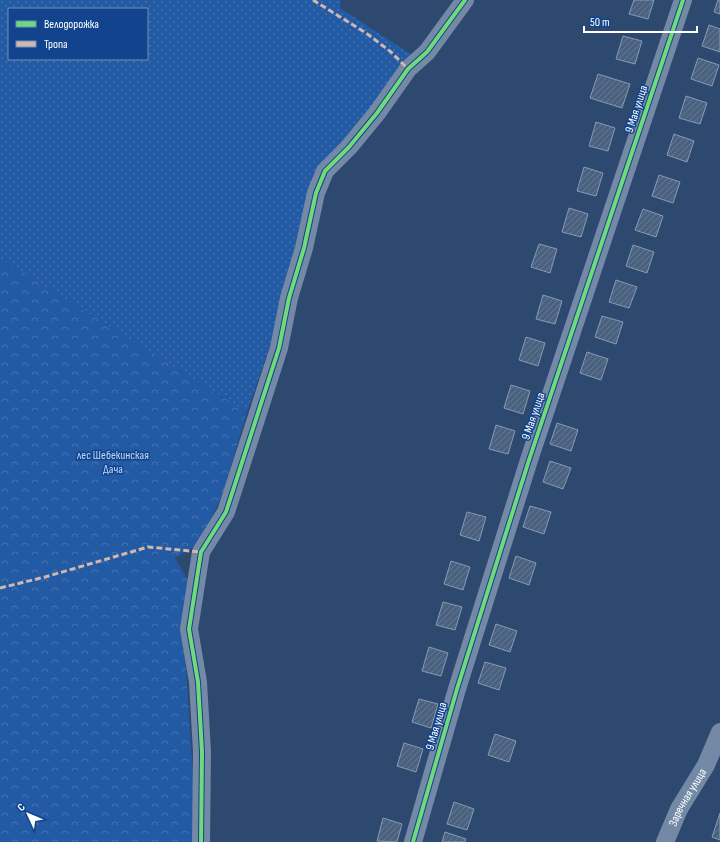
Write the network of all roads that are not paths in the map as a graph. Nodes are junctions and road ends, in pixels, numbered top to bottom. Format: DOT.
graph roads {
  1 [pos="465,0"];
  2 [pos="683,0"];
  3 [pos="720,732"];
  4 [pos="201,842"];
  5 [pos="414,842"];
  6 [pos="665,842"];
  1 -- 4 [label="street"];
  2 -- 5 [label="street, 9 Мая улица"];
  3 -- 6 [label="street, Заречная улица"];
}
